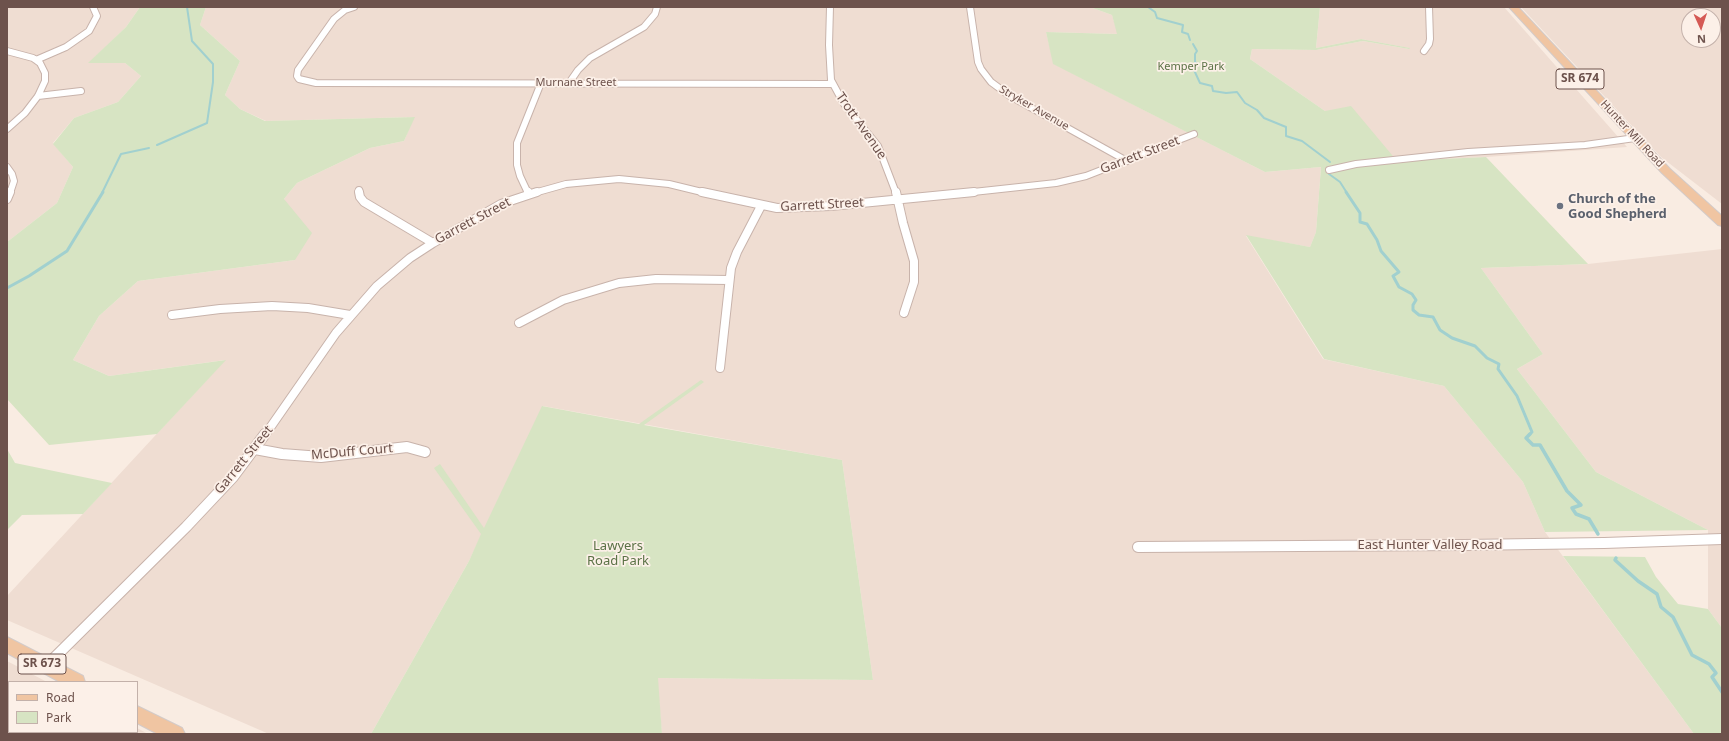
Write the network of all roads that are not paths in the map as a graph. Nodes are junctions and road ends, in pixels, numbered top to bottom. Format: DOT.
graph roads {
  1 [pos="93,7"];
  2 [pos="354,7"];
  3 [pos="657,7"];
  4 [pos="830,7"];
  5 [pos="970,7"];
  6 [pos="1429,7"];
  7 [pos="1513,7"];
  8 [pos="7,51"];
  9 [pos="1424,51"];
  10 [pos="36,60"];
  11 [pos="541,83"];
  12 [pos="569,83"];
  13 [pos="832,84"];
  14 [pos="81,90"];
  15 [pos="38,96"];
  16 [pos="7,129"];
  17 [pos="1194,134"];
  18 [pos="1635,138"];
  19 [pos="1127,161"];
  20 [pos="7,167"];
  21 [pos="1329,170"];
  22 [pos="358,190"];
  23 [pos="529,194"];
  24 [pos="7,198"];
  25 [pos="898,199"];
  26 [pos="761,206"];
  27 [pos="1721,220"];
  28 [pos="433,243"];
  29 [pos="729,280"];
  30 [pos="904,313"];
  31 [pos="172,315"];
  32 [pos="350,315"];
  33 [pos="519,323"];
  34 [pos="720,368"];
  35 [pos="255,450"];
  36 [pos="426,452"];
  37 [pos="1722,539"];
  38 [pos="1138,547"];
  39 [pos="7,645"];
  40 [pos="46,666"];
  41 [pos="75,681"];
  42 [pos="138,715"];
  43 [pos="176,734"];
  1 -- 10 [label="street"];
  2 -- 11 [label="street, Murnane Street"];
  3 -- 12 [label="street"];
  4 -- 13 [label="street, Trott Avenue"];
  5 -- 19 [label="street, Stryker Avenue"];
  6 -- 9 [label="street"];
  7 -- 18 [label="main road, Hunter Mill Road / SR 674"];
  8 -- 10 [label="street"];
  10 -- 15 [label="street"];
  11 -- 12 [label="street, Murnane Street"];
  11 -- 23 [label="street"];
  12 -- 13 [label="street, Murnane Street"];
  13 -- 25 [label="street, Trott Avenue"];
  14 -- 15 [label="street"];
  15 -- 16 [label="street"];
  17 -- 19 [label="street, Garrett Street"];
  18 -- 21 [label="street"];
  18 -- 27 [label="main road, Hunter Mill Road / SR 674"];
  19 -- 25 [label="street, Garrett Street"];
  20 -- 24 [label="street"];
  22 -- 28 [label="street"];
  23 -- 26 [label="street, Garrett Street"];
  23 -- 28 [label="street, Garrett Street"];
  25 -- 26 [label="street, Garrett Street"];
  25 -- 30 [label="street, Trott Avenue"];
  26 -- 29 [label="street"];
  28 -- 32 [label="street, Garrett Street"];
  29 -- 33 [label="street"];
  29 -- 34 [label="street"];
  31 -- 32 [label="street"];
  32 -- 35 [label="street, Garrett Street"];
  35 -- 36 [label="street, McDuff Court"];
  35 -- 40 [label="street, Garrett Street"];
  37 -- 38 [label="street, East Hunter Valley Road"];
  39 -- 40 [label="main road, SR 673"];
  40 -- 41 [label="main road, SR 673"];
  42 -- 43 [label="main road"];
}
